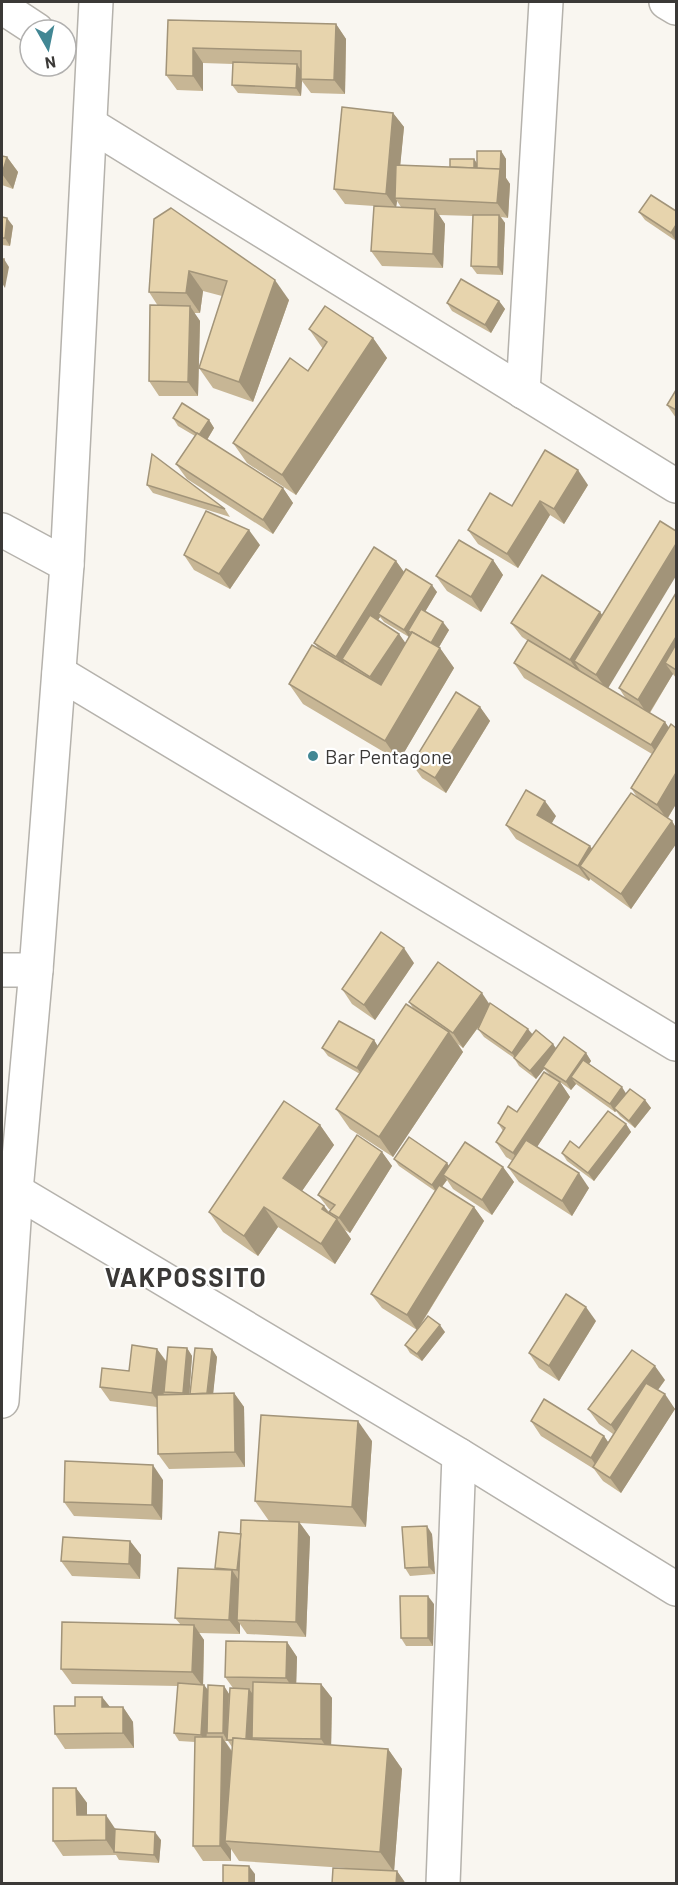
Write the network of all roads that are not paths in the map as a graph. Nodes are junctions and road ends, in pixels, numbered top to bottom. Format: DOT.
graph roads {
  1 [pos="96,2"];
  2 [pos="546,2"];
  3 [pos="666,2"];
  4 [pos="2,7"];
  5 [pos="676,8"];
  6 [pos="19,18"];
  7 [pos="78,57"];
  8 [pos="93,66"];
  9 [pos="91,125"];
  10 [pos="523,392"];
  11 [pos="676,486"];
  12 [pos="2,530"];
  13 [pos="67,565"];
  14 [pos="59,673"];
  15 [pos="2,970"];
  16 [pos="36,970"];
  17 [pos="676,1044"];
  18 [pos="16,1191"];
  19 [pos="2,1401"];
  20 [pos="459,1455"];
  21 [pos="676,1589"];
  22 [pos="443,1884"];
  1 -- 8 [label="street"];
  2 -- 10 [label="street"];
  3 -- 5 [label="street"];
  4 -- 6 [label="street"];
  7 -- 8 [label="street"];
  8 -- 9 [label="street"];
  9 -- 10 [label="street"];
  9 -- 13 [label="street"];
  10 -- 11 [label="street"];
  12 -- 13 [label="street"];
  13 -- 14 [label="street"];
  14 -- 16 [label="street"];
  14 -- 17 [label="street"];
  15 -- 16 [label="street"];
  16 -- 18 [label="street"];
  18 -- 19 [label="street"];
  18 -- 20 [label="street"];
  20 -- 21 [label="street"];
  20 -- 22 [label="street"];
}
